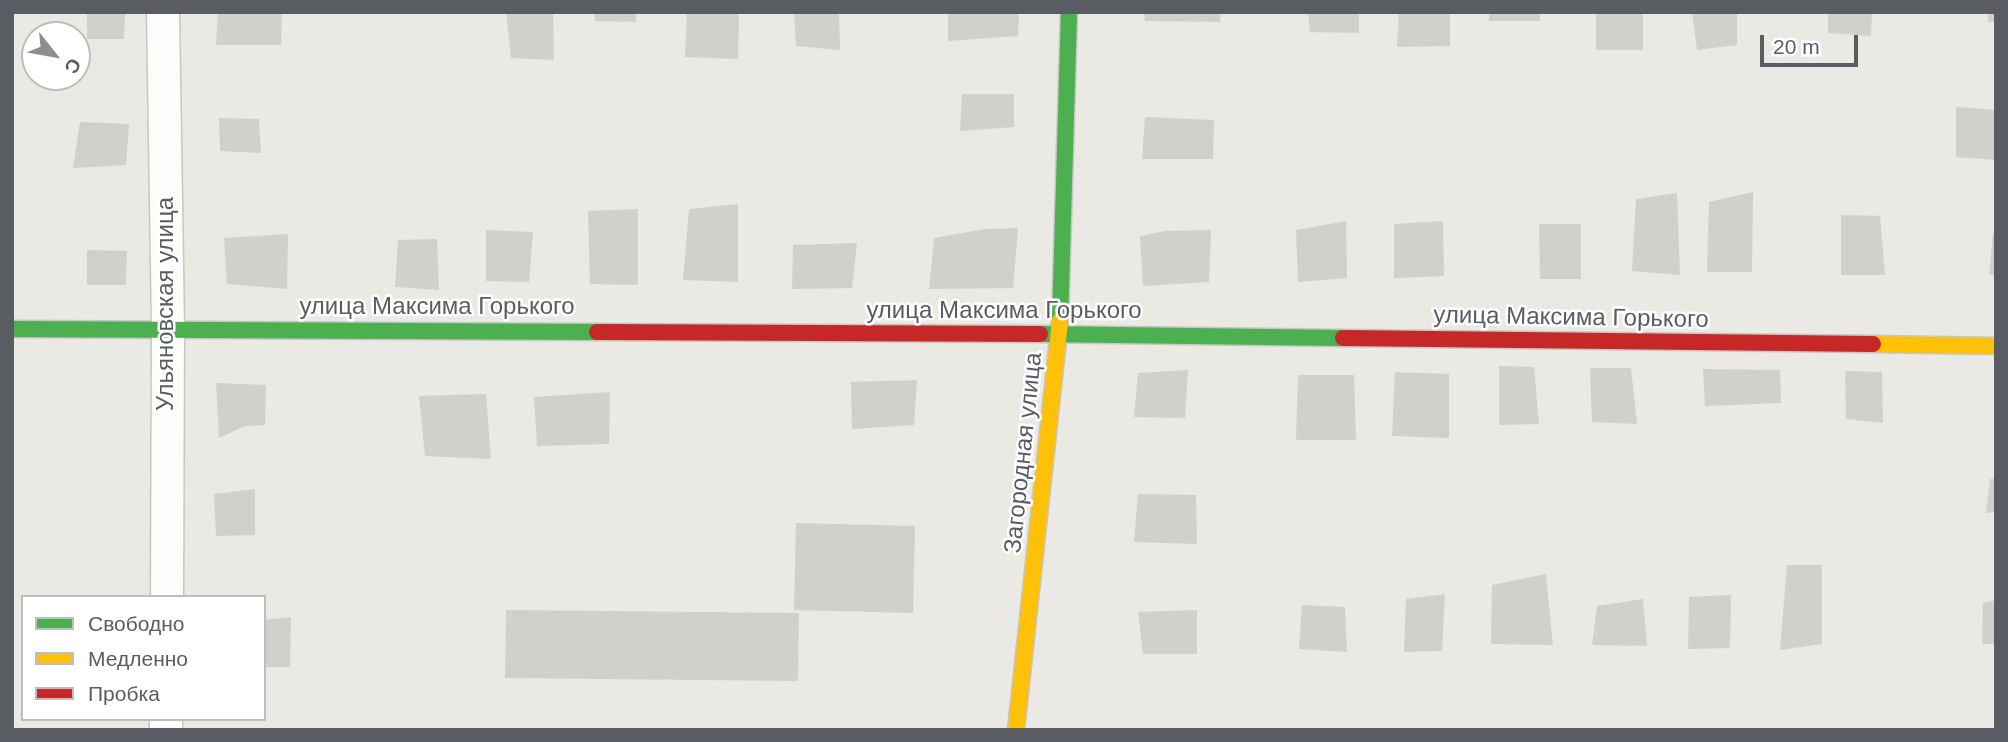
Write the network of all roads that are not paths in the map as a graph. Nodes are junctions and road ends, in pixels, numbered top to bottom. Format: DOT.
graph roads {
  1 [pos="163,12"];
  2 [pos="1069,12"];
  3 [pos="167,328"];
  4 [pos="12,330"];
  5 [pos="1060,334"];
  6 [pos="1996,346"];
  7 [pos="167,595"];
  8 [pos="1016,730"];
  1 -- 3 [label="street, Ульяновская улица"];
  2 -- 5 [label="street, Загородная улица"];
  3 -- 4 [label="street, улица Максима Горького"];
  3 -- 5 [label="street, улица Максима Горького"];
  3 -- 7 [label="street, Ульяновская улица"];
  5 -- 6 [label="street, улица Максима Горького"];
  5 -- 8 [label="street, Загородная улица"];
}
